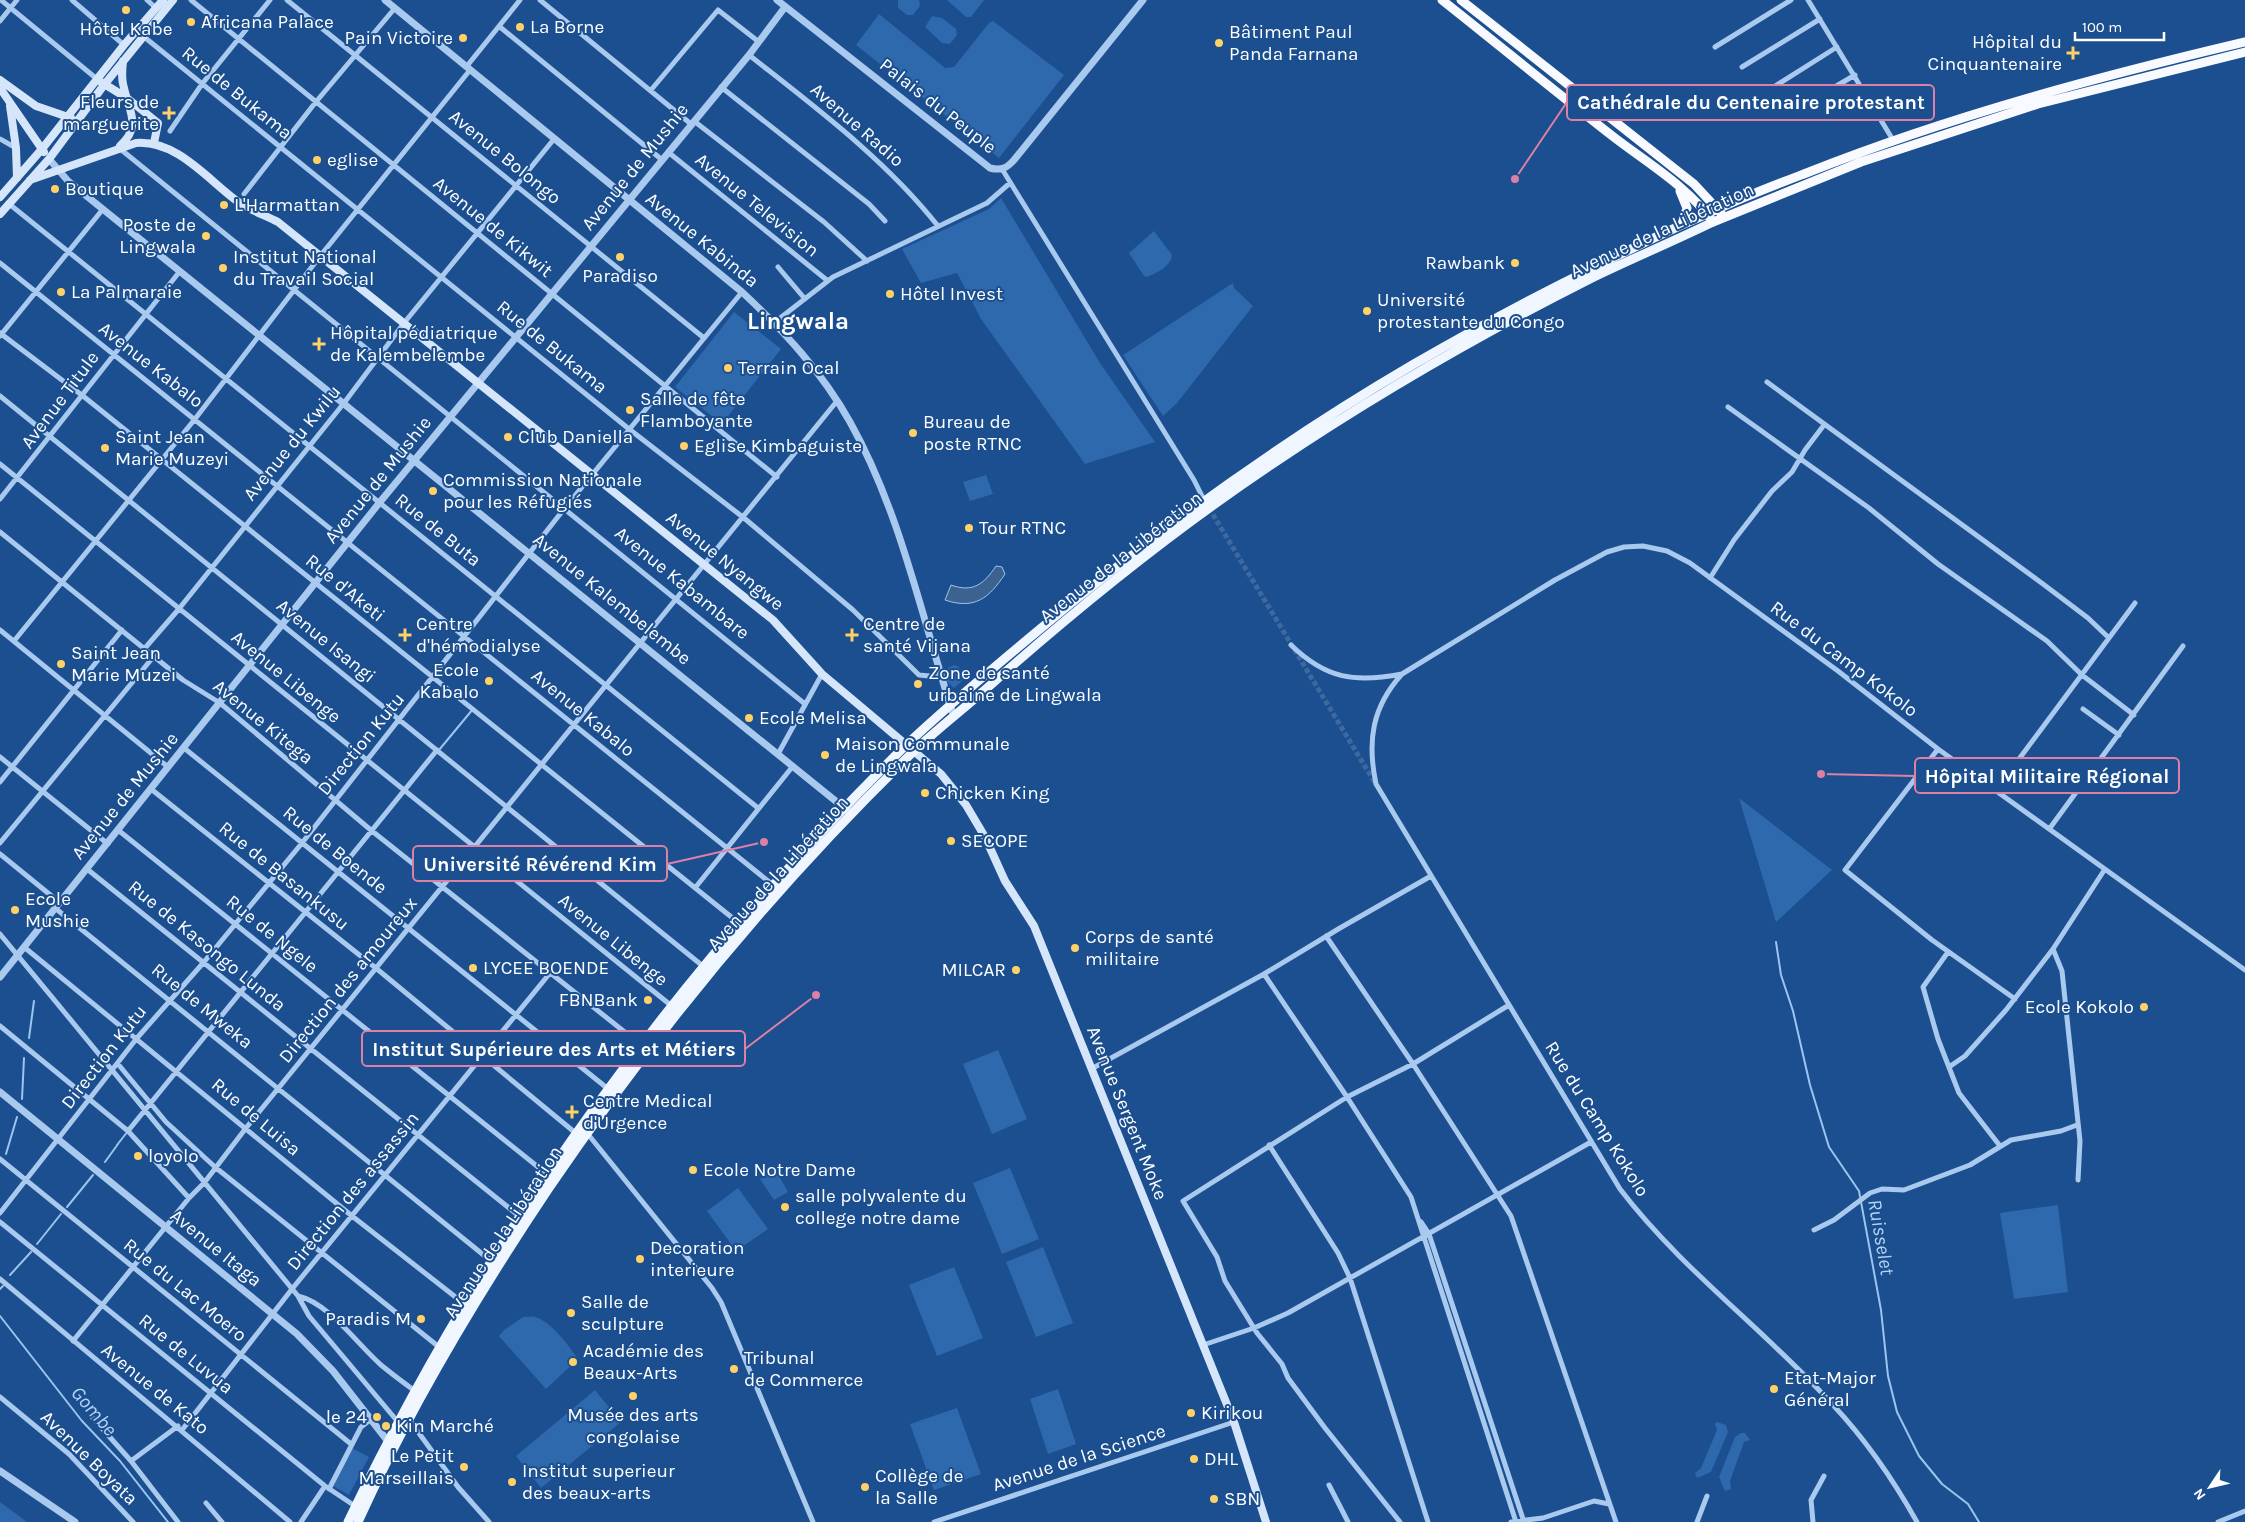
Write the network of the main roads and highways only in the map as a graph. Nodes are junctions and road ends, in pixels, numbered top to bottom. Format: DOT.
graph roads {
  1 [pos="163,0"];
  2 [pos="173,0"];
  3 [pos="1442,0"];
  4 [pos="1461,0"];
  5 [pos="158,10"];
  6 [pos="2245,42"];
  7 [pos="2245,52"];
  8 [pos="123,60"];
  9 [pos="97,79"];
  10 [pos="0,80"];
  11 [pos="104,85"];
  12 [pos="0,88"];
  13 [pos="127,98"];
  14 [pos="9,104"];
  15 [pos="67,117"];
  16 [pos="78,121"];
  17 [pos="154,142"];
  18 [pos="119,148"];
  19 [pos="42,149"];
  20 [pos="49,159"];
  21 [pos="17,178"];
  22 [pos="30,180"];
  23 [pos="1677,184"];
  24 [pos="1694,184"];
  25 [pos="0,197"];
  26 [pos="1735,202"];
  27 [pos="1718,209"];
  28 [pos="0,214"];
  29 [pos="1707,214"];
  30 [pos="1723,218"];
  31 [pos="1713,222"];
  32 [pos="1682,224"];
  33 [pos="911,748"];
  34 [pos="848,811"];
  35 [pos="675,1009"];
  36 [pos="581,1133"];
  37 [pos="468,1306"];
  38 [pos="406,1417"];
  39 [pos="391,1445"];
  40 [pos="348,1522"];
  41 [pos="358,1522"];
  42 [pos="1266,1522"];
  1 -- 5 [label="main road"];
  2 -- 5 [label="main road"];
  3 -- 23 [label="highway"];
  4 -- 24 [label="highway"];
  5 -- 8 [label="main road"];
  5 -- 9 [label="main road"];
  6 -- 26 [label="highway, Avenue de la Libération"];
  7 -- 30 [label="highway, Avenue de la Libération"];
  8 -- 11 [label="main road"];
  8 -- 13 [label="main road"];
  9 -- 11 [label="main road"];
  9 -- 15 [label="main road"];
  10 -- 15 [label="main road"];
  11 -- 13 [label="main road"];
  11 -- 16 [label="main road"];
  12 -- 14 [label="main road, Avenue Kalembelembe"];
  13 -- 17 [label="main road"];
  13 -- 18 [label="main road"];
  14 -- 19 [label="main road, Avenue Kalembelembe"];
  14 -- 21 [label="main road"];
  15 -- 16 [label="main road"];
  15 -- 19 [label="main road"];
  16 -- 20 [label="main road"];
  17 -- 18 [label="main road"];
  17 -- 33 [label="main road, Avenue Nyangwe"];
  18 -- 22 [label="main road"];
  19 -- 20 [label="main road, Avenue Kalembelembe"];
  19 -- 21 [label="main road"];
  20 -- 22 [label="main road"];
  21 -- 25 [label="main road"];
  22 -- 28 [label="main road"];
  23 -- 29 [label="highway"];
  23 -- 32 [label="highway"];
  24 -- 26 [label="highway"];
  24 -- 27 [label="highway"];
  26 -- 27 [label="highway, Avenue de la Libération"];
  27 -- 29 [label="highway, Avenue de la Libération"];
  27 -- 30 [label="highway"];
  29 -- 31 [label="highway"];
  29 -- 32 [label="main road, Avenue de la Libération"];
  30 -- 31 [label="highway, Avenue de la Libération"];
  31 -- 33 [label="main road, Avenue de la Libération"];
  32 -- 33 [label="main road, Avenue de la Libération"];
  33 -- 34 [label="main road, Avenue de la Libération"];
  33 -- 42 [label="main road, Avenue Sergent Moke"];
  34 -- 35 [label="main road, Avenue de la Libération"];
  34 -- 35 [label="main road, Avenue de la Libération"];
  35 -- 36 [label="main road, Avenue de la Libération"];
  35 -- 36 [label="main road, Avenue de la Libération"];
  36 -- 37 [label="main road, Avenue de la Libération"];
  36 -- 37 [label="main road, Avenue de la Libération"];
  37 -- 38 [label="main road, Avenue de la Libération"];
  37 -- 38 [label="main road, Avenue de la Libération"];
  38 -- 39 [label="main road, Avenue de la Libération"];
  38 -- 39 [label="main road, Avenue de la Libération"];
  39 -- 40 [label="main road, Avenue de la Libération"];
  39 -- 41 [label="main road, Avenue de la Libération"];
}
